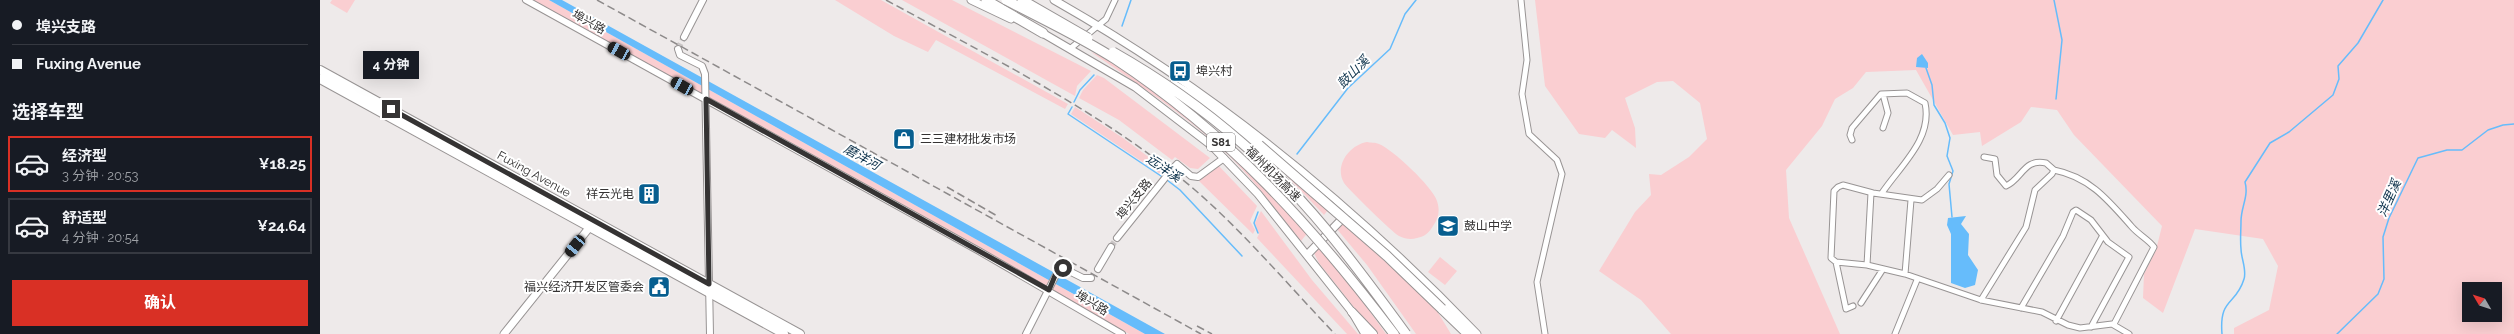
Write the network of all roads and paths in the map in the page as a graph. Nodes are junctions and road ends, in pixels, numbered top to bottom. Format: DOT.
graph roads {
  1 [pos="526,0"];
  2 [pos="703,0"];
  3 [pos="972,0"];
  4 [pos="986,0"];
  5 [pos="1006,0"];
  6 [pos="1022,0"];
  7 [pos="1054,0"];
  8 [pos="1115,0"];
  9 [pos="1521,0"];
  10 [pos="1098,26"];
  11 [pos="1043,33"];
  12 [pos="684,37"];
  13 [pos="1071,48"];
  14 [pos="678,49"];
  15 [pos="320,70"];
  16 [pos="1155,75"];
  17 [pos="320,79"];
  18 [pos="1882,94"];
  19 [pos="706,99"];
  20 [pos="1883,128"];
  21 [pos="1852,140"];
  22 [pos="1984,157"];
  23 [pos="1224,158"];
  24 [pos="2054,170"];
  25 [pos="1949,175"];
  26 [pos="1871,193"];
  27 [pos="1882,193"];
  28 [pos="1911,200"];
  29 [pos="1348,212"];
  30 [pos="592,225"];
  31 [pos="2102,236"];
  32 [pos="1117,238"];
  33 [pos="1111,248"];
  34 [pos="1307,254"];
  35 [pos="1836,262"];
  36 [pos="1867,265"];
  37 [pos="1098,269"];
  38 [pos="1882,269"];
  39 [pos="1905,274"];
  40 [pos="1091,278"];
  41 [pos="1917,280"];
  42 [pos="709,284"];
  43 [pos="1049,290"];
  44 [pos="709,293"];
  45 [pos="1981,300"];
  46 [pos="1860,303"];
  47 [pos="1853,306"];
  48 [pos="2021,308"];
  49 [pos="1352,312"];
  50 [pos="2056,321"];
  51 [pos="2114,324"];
  52 [pos="2091,327"];
  53 [pos="2120,327"];
  54 [pos="504,334"];
  55 [pos="710,334"];
  56 [pos="784,334"];
  57 [pos="800,334"];
  58 [pos="1026,334"];
  59 [pos="1122,334"];
  60 [pos="1365,334"];
  61 [pos="1373,334"];
  62 [pos="1394,334"];
  63 [pos="1406,334"];
  64 [pos="1468,334"];
  65 [pos="1477,334"];
  66 [pos="1545,334"];
  67 [pos="1895,334"];
  68 [pos="2116,334"];
  69 [pos="2129,334"];
  1 -- 19 [label="street, 埠兴路"];
  2 -- 12 [label="street"];
  3 -- 11 [label="main road"];
  4 -- 11 [label="highway"];
  5 -- 62 [label="highway, 福州机场高速 / S81, bridge"];
  6 -- 16 [label="highway, 福州机场高速 / S81, bridge"];
  7 -- 10 [label="main road"];
  8 -- 10 [label="street"];
  9 -- 66 [label="street"];
  10 -- 13 [label="street"];
  10 -- 29 [label="main road"];
  11 -- 13 [label="main road"];
  13 -- 23 [label="main road"];
  14 -- 19 [label="street"];
  15 -- 30 [label="main road, Fuxing Avenue"];
  16 -- 63 [label="highway, 福州机场高速 / S81, bridge"];
  16 -- 64 [label="highway, bridge"];
  17 -- 30 [label="main road, Fuxing Avenue"];
  18 -- 20 [label="street"];
  18 -- 21 [label="street"];
  18 -- 27 [label="street"];
  19 -- 42 [label="street"];
  19 -- 43 [label="street, 埠兴路"];
  22 -- 24 [label="street"];
  23 -- 32 [label="street, 埠兴支路"];
  23 -- 34 [label="main road"];
  24 -- 45 [label="street"];
  24 -- 51 [label="street"];
  25 -- 28 [label="street"];
  26 -- 27 [label="street"];
  26 -- 35 [label="street"];
  26 -- 36 [label="street"];
  27 -- 28 [label="street"];
  28 -- 39 [label="street"];
  29 -- 34 [label="main road"];
  29 -- 65 [label="main road"];
  30 -- 42 [label="main road, Fuxing Avenue"];
  30 -- 44 [label="main road, Fuxing Avenue"];
  30 -- 54 [label="main road"];
  31 -- 48 [label="street"];
  31 -- 50 [label="street"];
  31 -- 52 [label="street"];
  33 -- 37 [label="street"];
  34 -- 49 [label="main road"];
  35 -- 36 [label="street"];
  35 -- 47 [label="street"];
  36 -- 38 [label="street"];
  38 -- 39 [label="street"];
  38 -- 46 [label="street"];
  39 -- 41 [label="street"];
  40 -- 43 [label="street"];
  41 -- 45 [label="street"];
  41 -- 67 [label="street"];
  42 -- 44 [label="street"];
  42 -- 57 [label="main road, Fuxing Avenue"];
  43 -- 58 [label="street"];
  43 -- 59 [label="street, 埠兴路"];
  44 -- 55 [label="street"];
  44 -- 56 [label="main road, Fuxing Avenue"];
  45 -- 48 [label="street"];
  48 -- 50 [label="street"];
  49 -- 60 [label="main road"];
  49 -- 61 [label="main road"];
  50 -- 52 [label="street"];
  51 -- 52 [label="street"];
  51 -- 53 [label="street"];
  53 -- 68 [label="street"];
  53 -- 69 [label="street"];
}
